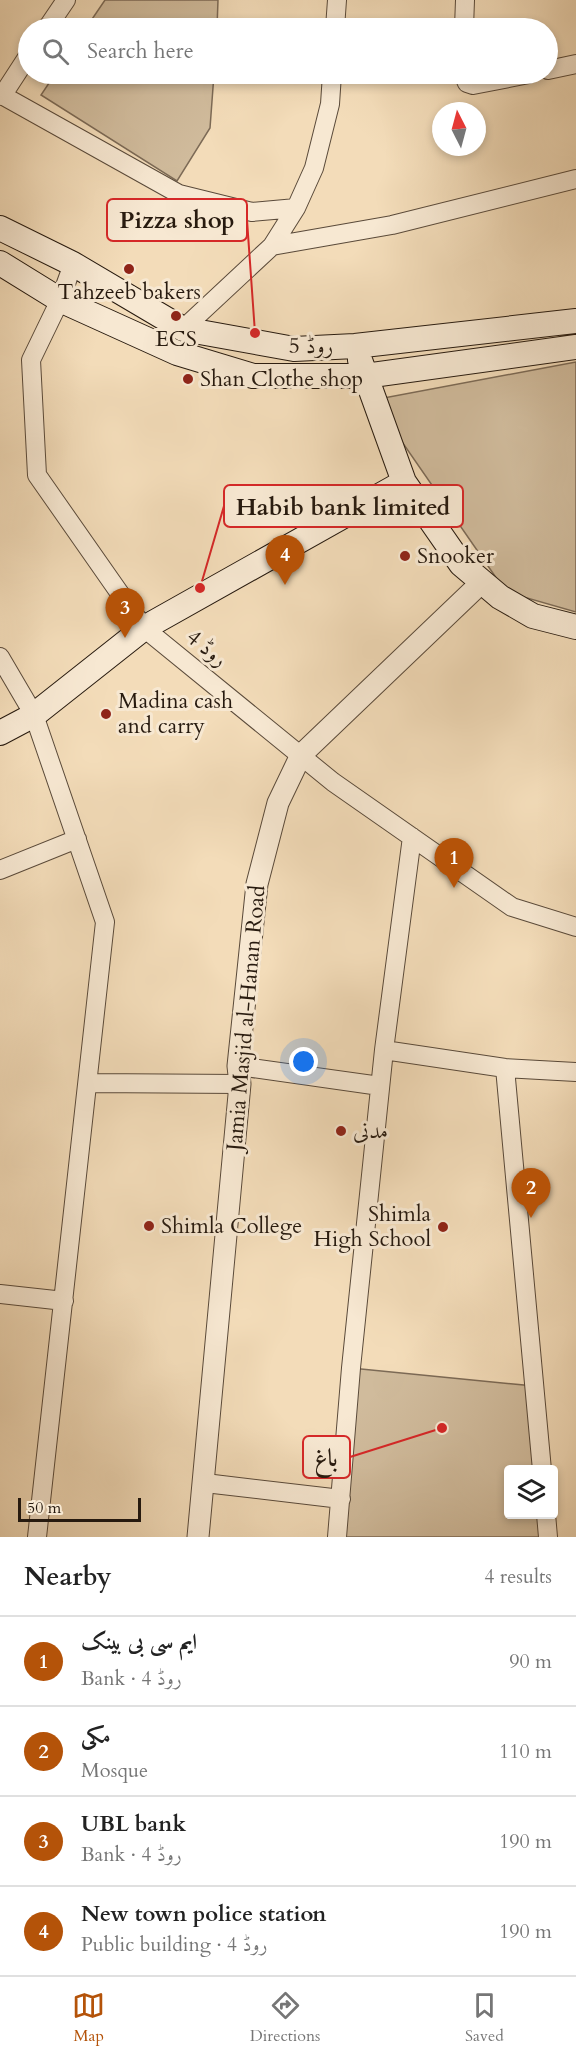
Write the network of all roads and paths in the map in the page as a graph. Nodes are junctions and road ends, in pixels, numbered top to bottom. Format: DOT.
graph roads {
  1 [pos="66,0"];
  2 [pos="337,0"];
  3 [pos="465,0"];
  4 [pos="54,18"];
  5 [pos="336,18"];
  6 [pos="464,18"];
  7 [pos="576,64"];
  8 [pos="558,68"];
  9 [pos="18,70"];
  10 [pos="331,84"];
  11 [pos="1,95"];
  12 [pos="576,179"];
  13 [pos="296,208"];
  14 [pos="0,228"];
  15 [pos="272,246"];
  16 [pos="0,263"];
  17 [pos="73,264"];
  18 [pos="60,300"];
  19 [pos="576,321"];
  20 [pos="183,329"];
  21 [pos="355,346"];
  22 [pos="576,347"];
  23 [pos="365,376"];
  24 [pos="404,482"];
  25 [pos="482,582"];
  26 [pos="576,627"];
  27 [pos="144,628"];
  28 [pos="0,657"];
  29 [pos="34,715"];
  30 [pos="0,733"];
  31 [pos="301,755"];
  32 [pos="412,837"];
  33 [pos="77,839"];
  34 [pos="0,870"];
  35 [pos="576,927"];
  36 [pos="384,1050"];
  37 [pos="506,1068"];
  38 [pos="576,1072"];
  39 [pos="239,1075"];
  40 [pos="88,1083"];
  41 [pos="380,1086"];
  42 [pos="0,1294"];
  43 [pos="63,1301"];
  44 [pos="542,1465"];
  45 [pos="205,1483"];
  46 [pos="341,1499"];
  47 [pos="546,1519"];
  48 [pos="37,1537"];
  49 [pos="198,1537"];
  50 [pos="337,1537"];
  51 [pos="548,1537"];
  1 -- 4 [label="street"];
  2 -- 5 [label="street"];
  3 -- 6 [label="street"];
  7 -- 8 [label="street"];
  9 -- 11 [label="street"];
  10 -- 13 [label="street"];
  11 -- 13 [label="street"];
  12 -- 15 [label="street"];
  13 -- 15 [label="street"];
  14 -- 17 [label="main road, روڈ 5"];
  15 -- 20 [label="street"];
  16 -- 18 [label="main road, روڈ 5"];
  17 -- 18 [label="street, روڈ 4"];
  17 -- 20 [label="main road, روڈ 5"];
  18 -- 23 [label="main road, روڈ 5"];
  18 -- 27 [label="street, روڈ 4"];
  19 -- 21 [label="main road, روڈ 5"];
  20 -- 21 [label="main road, روڈ 5"];
  21 -- 23 [label="main road"];
  22 -- 23 [label="main road, روڈ 5"];
  23 -- 24 [label="main road"];
  24 -- 25 [label="main road"];
  24 -- 27 [label="main road"];
  25 -- 26 [label="main road"];
  25 -- 31 [label="street, Jamia Masjid al-Hanan Road"];
  27 -- 29 [label="main road"];
  27 -- 31 [label="street, روڈ 4"];
  28 -- 29 [label="street"];
  29 -- 30 [label="main road"];
  29 -- 33 [label="street"];
  31 -- 32 [label="street, روڈ 4"];
  31 -- 39 [label="street, Jamia Masjid al-Hanan Road"];
  32 -- 35 [label="street, روڈ 4"];
  32 -- 36 [label="street"];
  33 -- 34 [label="street"];
  33 -- 40 [label="street"];
  36 -- 37 [label="street"];
  36 -- 41 [label="street"];
  37 -- 38 [label="street"];
  37 -- 44 [label="street"];
  39 -- 40 [label="street"];
  39 -- 41 [label="street"];
  39 -- 45 [label="street, Jamia Masjid al-Hanan Road"];
  40 -- 43 [label="street"];
  41 -- 46 [label="street"];
  42 -- 43 [label="street"];
  43 -- 48 [label="street"];
  45 -- 46 [label="street"];
  45 -- 49 [label="street, Jamia Masjid al-Hanan Road"];
  46 -- 50 [label="street"];
  47 -- 51 [label="street"];
}
